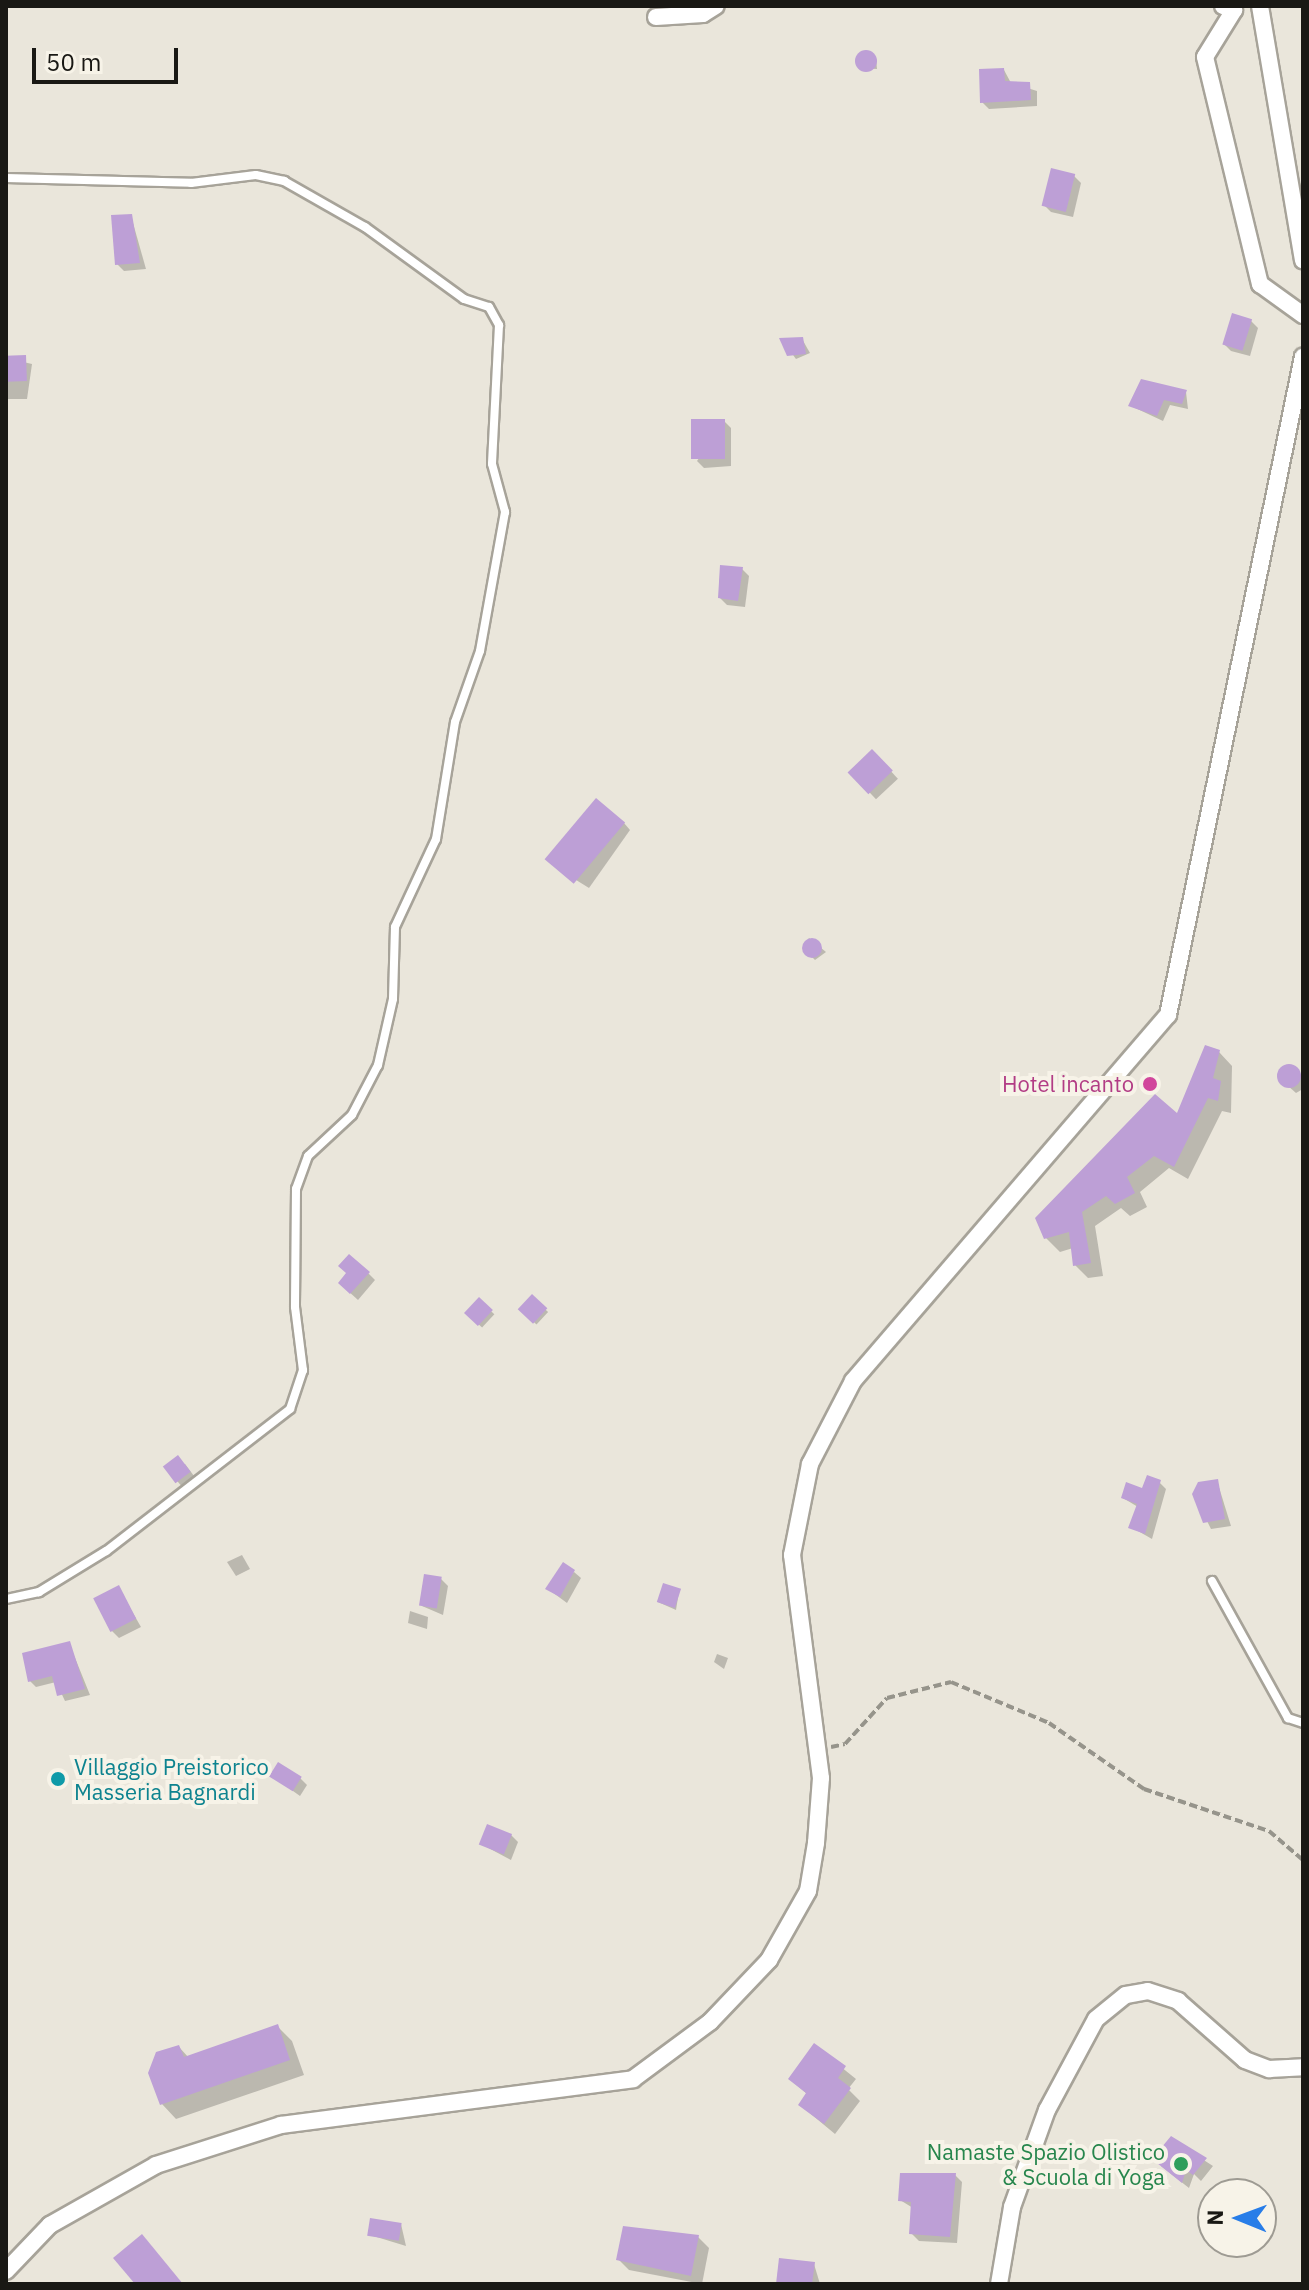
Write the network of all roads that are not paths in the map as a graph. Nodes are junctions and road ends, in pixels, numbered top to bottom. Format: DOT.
graph roads {
  1 [pos="716,6"];
  2 [pos="1223,6"];
  3 [pos="1260,6"];
  4 [pos="656,17"];
  5 [pos="6,178"];
  6 [pos="1303,260"];
  7 [pos="1303,315"];
  8 [pos="1303,357"];
  9 [pos="1212,1581"];
  10 [pos="6,1599"];
  11 [pos="1303,1723"];
  12 [pos="1303,2067"];
  13 [pos="6,2271"];
  14 [pos="999,2284"];
  1 -- 4 [label="street"];
  2 -- 7 [label="street"];
  3 -- 6 [label="street"];
  5 -- 10 [label="lane"];
  8 -- 13 [label="street"];
  9 -- 11 [label="lane"];
  12 -- 14 [label="street"];
}
